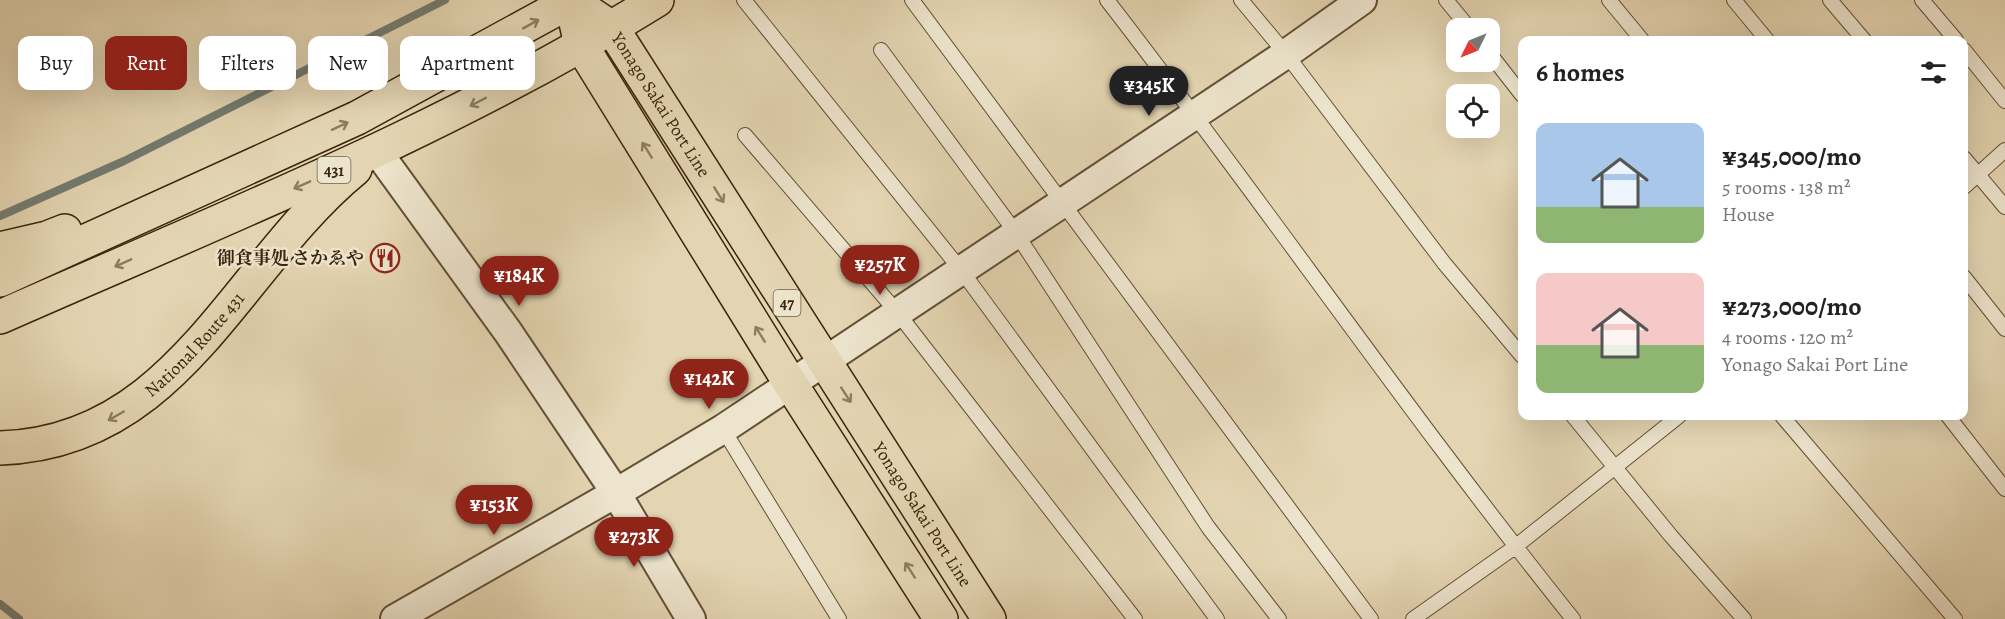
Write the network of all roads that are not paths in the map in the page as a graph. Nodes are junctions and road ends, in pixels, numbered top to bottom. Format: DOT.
graph roads {
  1 [pos="657,0"];
  2 [pos="744,0"];
  3 [pos="912,0"];
  4 [pos="1107,0"];
  5 [pos="1241,0"];
  6 [pos="1362,0"];
  7 [pos="1446,0"];
  8 [pos="1609,0"];
  9 [pos="1734,0"];
  10 [pos="1830,0"];
  11 [pos="1922,0"];
  12 [pos="572,1"];
  13 [pos="1461,18"];
  14 [pos="612,28"];
  15 [pos="1639,36"];
  16 [pos="1764,36"];
  17 [pos="1861,36"];
  18 [pos="1953,36"];
  19 [pos="581,45"];
  20 [pos="881,50"];
  21 [pos="1286,54"];
  22 [pos="1968,55"];
  23 [pos="1500,67"];
  24 [pos="1518,90"];
  25 [pos="2005,101"];
  26 [pos="1196,114"];
  27 [pos="744,135"];
  28 [pos="297,145"];
  29 [pos="2005,150"];
  30 [pos="377,151"];
  31 [pos="1968,163"];
  32 [pos="1977,175"];
  33 [pos="1968,183"];
  34 [pos="1063,201"];
  35 [pos="2005,207"];
  36 [pos="1016,233"];
  37 [pos="0,249"];
  38 [pos="962,270"];
  39 [pos="0,280"];
  40 [pos="1968,282"];
  41 [pos="897,312"];
  42 [pos="0,317"];
  43 [pos="2005,328"];
  44 [pos="1518,351"];
  45 [pos="824,361"];
  46 [pos="790,383"];
  47 [pos="1576,420"];
  48 [pos="1674,420"];
  49 [pos="1785,420"];
  50 [pos="1951,420"];
  51 [pos="723,429"];
  52 [pos="0,448"];
  53 [pos="1616,466"];
  54 [pos="2005,489"];
  55 [pos="616,493"];
  56 [pos="1515,547"];
  57 [pos="395,619"];
  58 [pos="691,619"];
  59 [pos="839,619"];
  60 [pos="941,619"];
  61 [pos="989,619"];
  62 [pos="1135,619"];
  63 [pos="1217,619"];
  64 [pos="1279,619"];
  65 [pos="1371,619"];
  66 [pos="1413,619"];
  67 [pos="1573,619"];
  68 [pos="1744,619"];
  69 [pos="1955,619"];
  1 -- 14 [label="main road, National Route 431 / 431"];
  2 -- 38 [label="lane"];
  3 -- 34 [label="lane"];
  4 -- 26 [label="lane"];
  5 -- 21 [label="lane"];
  6 -- 21 [label="street"];
  7 -- 13 [label="lane"];
  8 -- 15 [label="lane"];
  9 -- 16 [label="lane"];
  10 -- 17 [label="lane"];
  11 -- 18 [label="lane"];
  12 -- 14 [label="main road, Yonago Sakai Port Line / 47"];
  12 -- 19 [label="main road, Yonago Sakai Port Line / 47"];
  28 -- 12 [label="main road, 431, one-way"];
  14 -- 19 [label="main road, National Route 431 / 431"];
  14 -- 45 [label="main road, Yonago Sakai Port Line / 47, one-way"];
  19 -- 30 [label="main road, National Route 431 / 431, one-way"];
  46 -- 19 [label="main road, Yonago Sakai Port Line / 47, one-way"];
  20 -- 36 [label="lane"];
  21 -- 26 [label="street"];
  21 -- 44 [label="lane"];
  22 -- 25 [label="lane"];
  23 -- 24 [label="lane"];
  26 -- 34 [label="street"];
  26 -- 56 [label="lane"];
  27 -- 41 [label="lane"];
  28 -- 37 [label="main road, 431"];
  28 -- 39 [label="main road, 431"];
  29 -- 32 [label="lane"];
  30 -- 42 [label="main road, National Route 431 / 431, one-way"];
  30 -- 52 [label="main road, National Route 431 / 431, one-way"];
  30 -- 55 [label="street"];
  31 -- 32 [label="lane"];
  32 -- 33 [label="lane"];
  32 -- 35 [label="lane"];
  34 -- 36 [label="street"];
  34 -- 65 [label="lane"];
  36 -- 38 [label="street"];
  36 -- 64 [label="lane"];
  38 -- 41 [label="street"];
  38 -- 63 [label="lane"];
  40 -- 43 [label="lane"];
  41 -- 45 [label="street"];
  41 -- 62 [label="lane"];
  45 -- 46 [label="street"];
  45 -- 61 [label="main road, Yonago Sakai Port Line / 47, one-way"];
  46 -- 51 [label="street"];
  60 -- 46 [label="main road, Yonago Sakai Port Line / 47, one-way"];
  47 -- 53 [label="lane"];
  48 -- 53 [label="lane"];
  49 -- 69 [label="lane"];
  50 -- 54 [label="lane"];
  51 -- 55 [label="street"];
  51 -- 59 [label="lane"];
  53 -- 56 [label="lane"];
  53 -- 68 [label="lane"];
  55 -- 57 [label="street"];
  55 -- 58 [label="street"];
  56 -- 66 [label="lane"];
  56 -- 67 [label="lane"];
}
